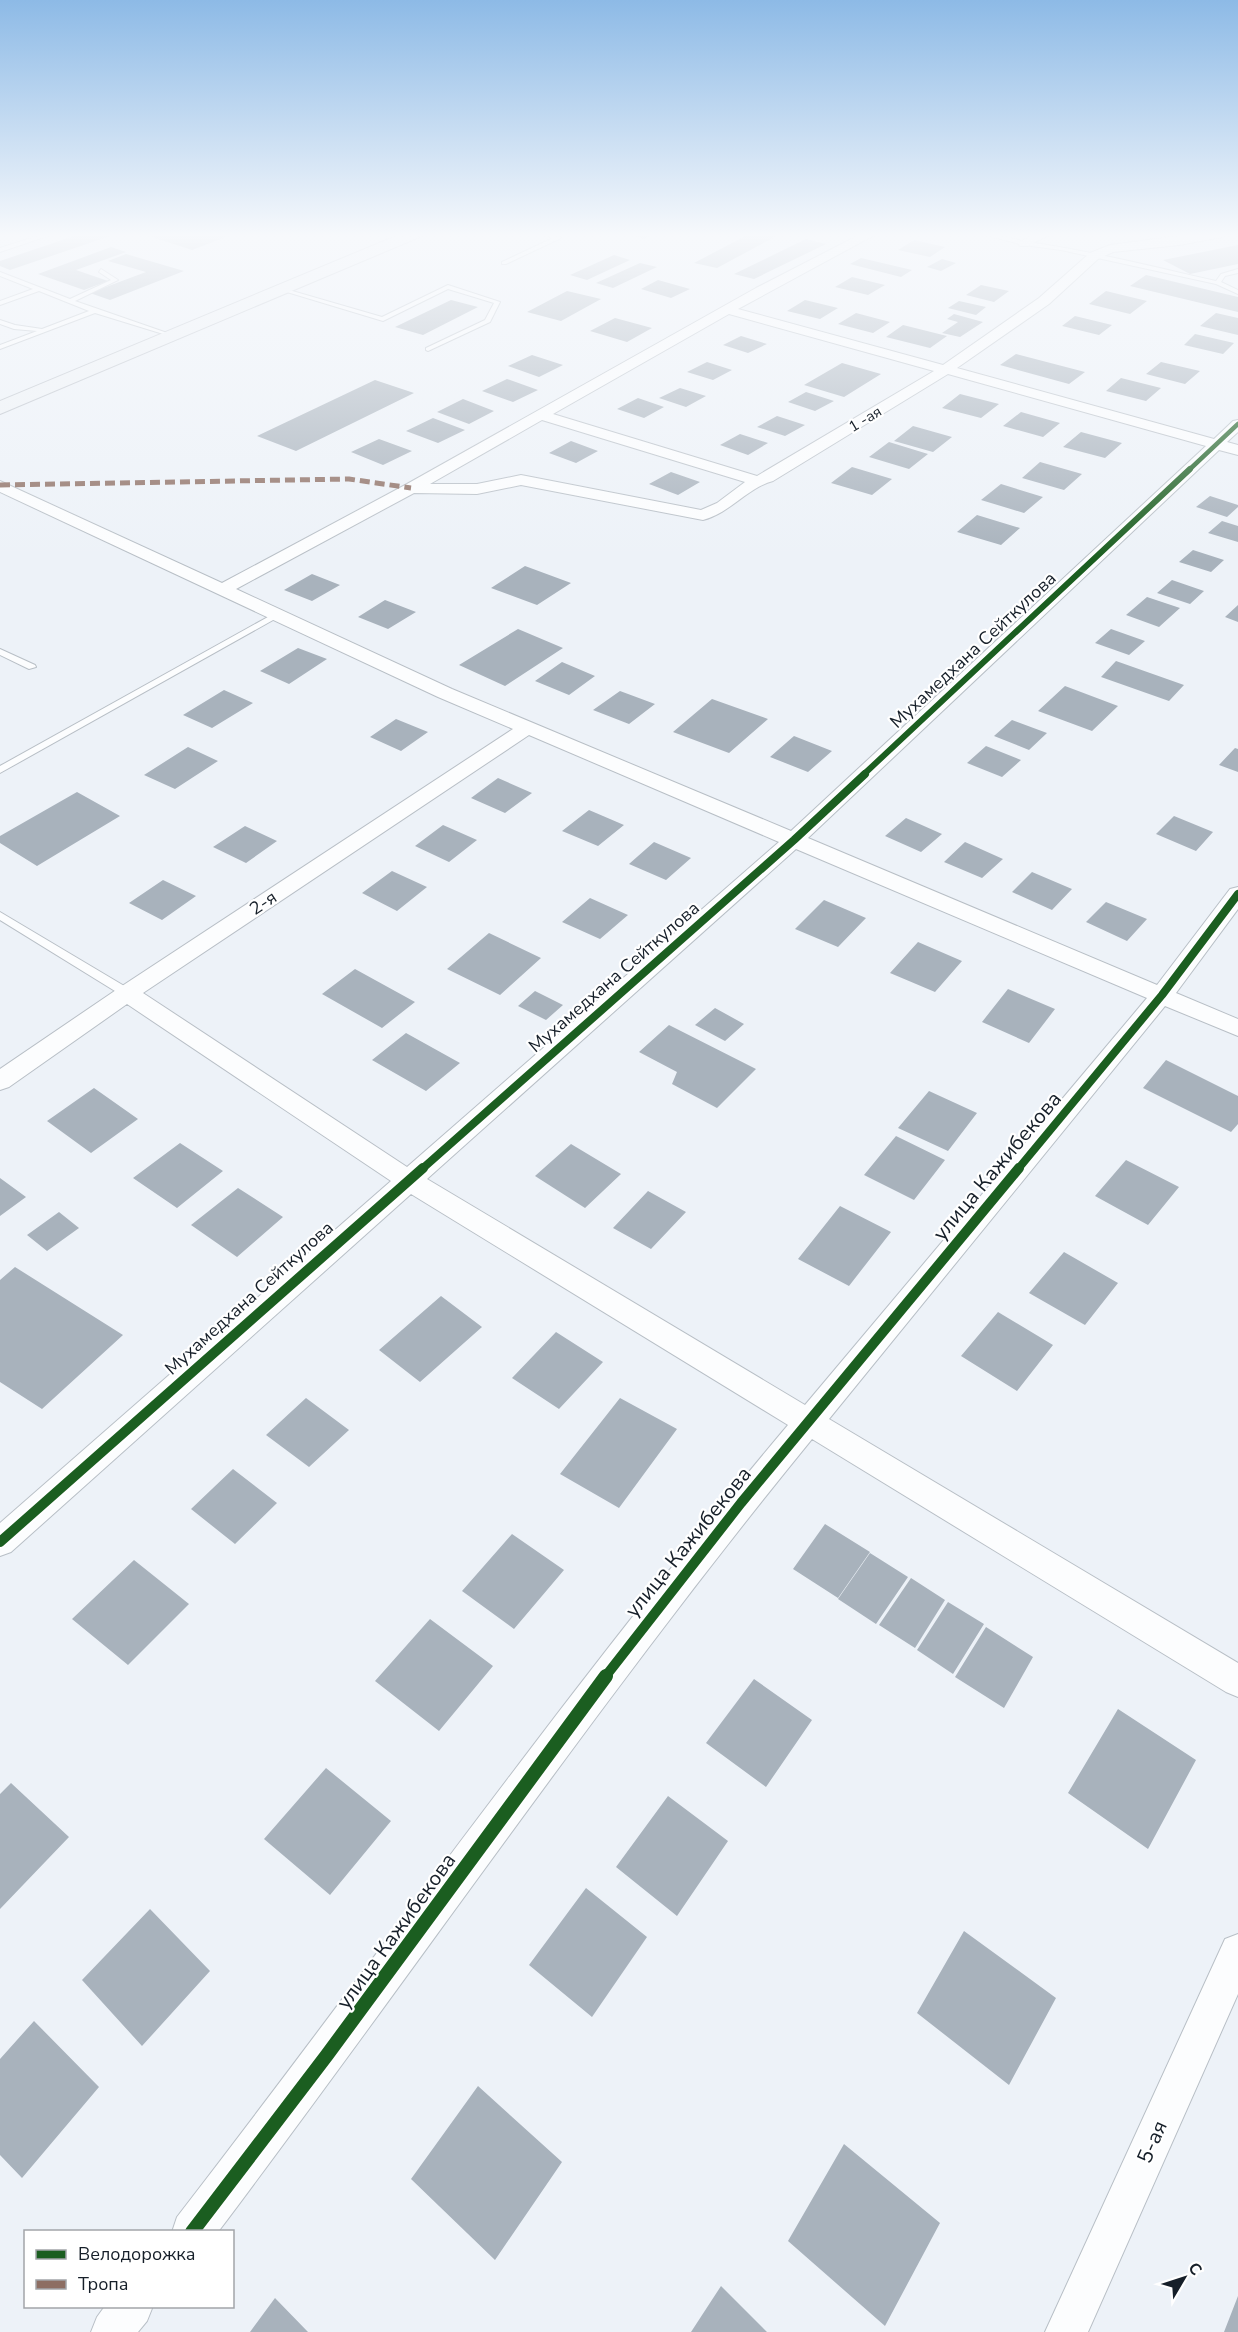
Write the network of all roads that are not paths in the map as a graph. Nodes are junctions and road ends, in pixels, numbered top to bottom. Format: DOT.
graph roads {
  1 [pos="157,342"];
  2 [pos="444,342"];
  3 [pos="672,342"];
  4 [pos="844,342"];
  5 [pos="985,342"];
  6 [pos="429,349"];
  7 [pos="945,370"];
  8 [pos="0,408"];
  9 [pos="541,415"];
  10 [pos="1238,424"];
  11 [pos="1227,447"];
  12 [pos="757,481"];
  13 [pos="0,486"];
  14 [pos="411,488"];
  15 [pos="223,589"];
  16 [pos="278,615"];
  17 [pos="0,652"];
  18 [pos="32,667"];
  19 [pos="527,728"];
  20 [pos="0,770"];
  21 [pos="795,840"];
  22 [pos="1238,894"];
  23 [pos="0,915"];
  24 [pos="127,993"];
  25 [pos="1162,995"];
  26 [pos="1238,1028"];
  27 [pos="0,1081"];
  28 [pos="408,1180"];
  29 [pos="810,1421"];
  30 [pos="0,1542"];
  31 [pos="1238,1681"];
  32 [pos="1238,1952"];
  33 [pos="194,2230"];
  34 [pos="131,2308"];
  35 [pos="112,2332"];
  36 [pos="1066,2332"];
  1 -- 8 [label="highway"];
  2 -- 6 [label="lane"];
  3 -- 9 [label="street"];
  4 -- 7 [label="street"];
  5 -- 7 [label="street, 1 -ая"];
  7 -- 11 [label="street"];
  7 -- 12 [label="street, 1 -ая"];
  9 -- 12 [label="street"];
  9 -- 14 [label="street"];
  10 -- 11 [label="street, Мухамедхана Сейткулова"];
  11 -- 21 [label="street, Мухамедхана Сейткулова"];
  12 -- 14 [label="street, 1 -ая"];
  13 -- 15 [label="street"];
  14 -- 15 [label="street"];
  15 -- 16 [label="street"];
  16 -- 19 [label="street"];
  16 -- 20 [label="lane"];
  17 -- 18 [label="lane"];
  19 -- 21 [label="street"];
  19 -- 24 [label="street, 2-я"];
  21 -- 25 [label="street"];
  21 -- 28 [label="street, Мухамедхана Сейткулова"];
  22 -- 25 [label="street, улица Кажибекова"];
  23 -- 24 [label="lane"];
  24 -- 27 [label="street, 2-я"];
  24 -- 28 [label="street"];
  25 -- 26 [label="street"];
  25 -- 29 [label="street, улица Кажибекова"];
  28 -- 29 [label="street"];
  28 -- 30 [label="street, Мухамедхана Сейткулова"];
  29 -- 31 [label="street"];
  29 -- 33 [label="street, улица Кажибекова"];
  32 -- 36 [label="street, 5-ая"];
  34 -- 35 [label="street"];
}
